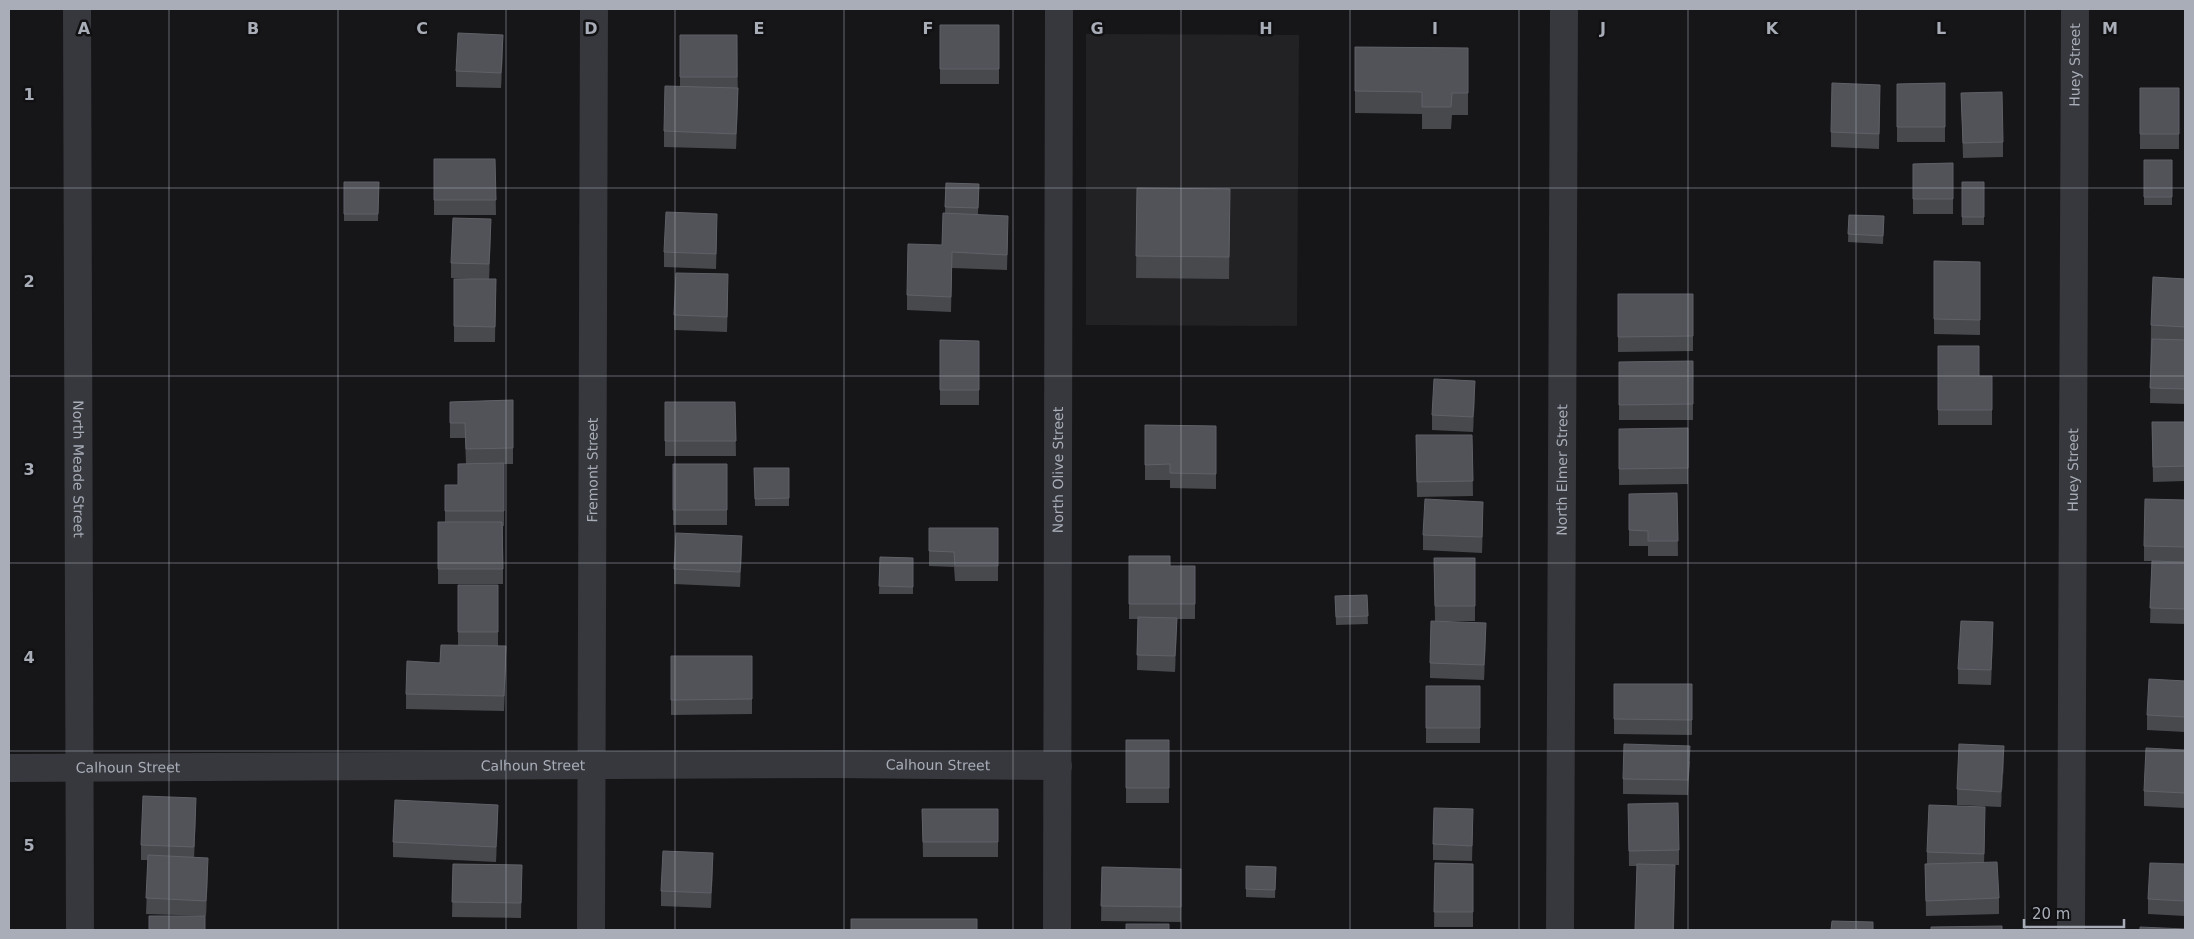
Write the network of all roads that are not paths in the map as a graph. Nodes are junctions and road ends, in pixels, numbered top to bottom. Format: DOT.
graph roads {
  1 [pos="77,9"];
  2 [pos="594,9"];
  3 [pos="1058,9"];
  4 [pos="1564,9"];
  5 [pos="2075,9"];
  6 [pos="1058,766"];
  7 [pos="590,767"];
  8 [pos="9,768"];
  9 [pos="80,768"];
  10 [pos="80,930"];
  11 [pos="591,930"];
  12 [pos="1057,930"];
  13 [pos="1560,930"];
  14 [pos="2071,930"];
  1 -- 9 [label="street, North Meade Street"];
  2 -- 7 [label="street, Fremont Street"];
  3 -- 6 [label="street, North Olive Street"];
  4 -- 13 [label="street, North Elmer Street"];
  5 -- 14 [label="street, Huey Street"];
  6 -- 7 [label="street, Calhoun Street"];
  6 -- 12 [label="street, North Olive Street"];
  7 -- 9 [label="street, Calhoun Street"];
  7 -- 11 [label="street, Fremont Street"];
  8 -- 9 [label="street, Calhoun Street"];
  9 -- 10 [label="street, North Meade Street"];
}
